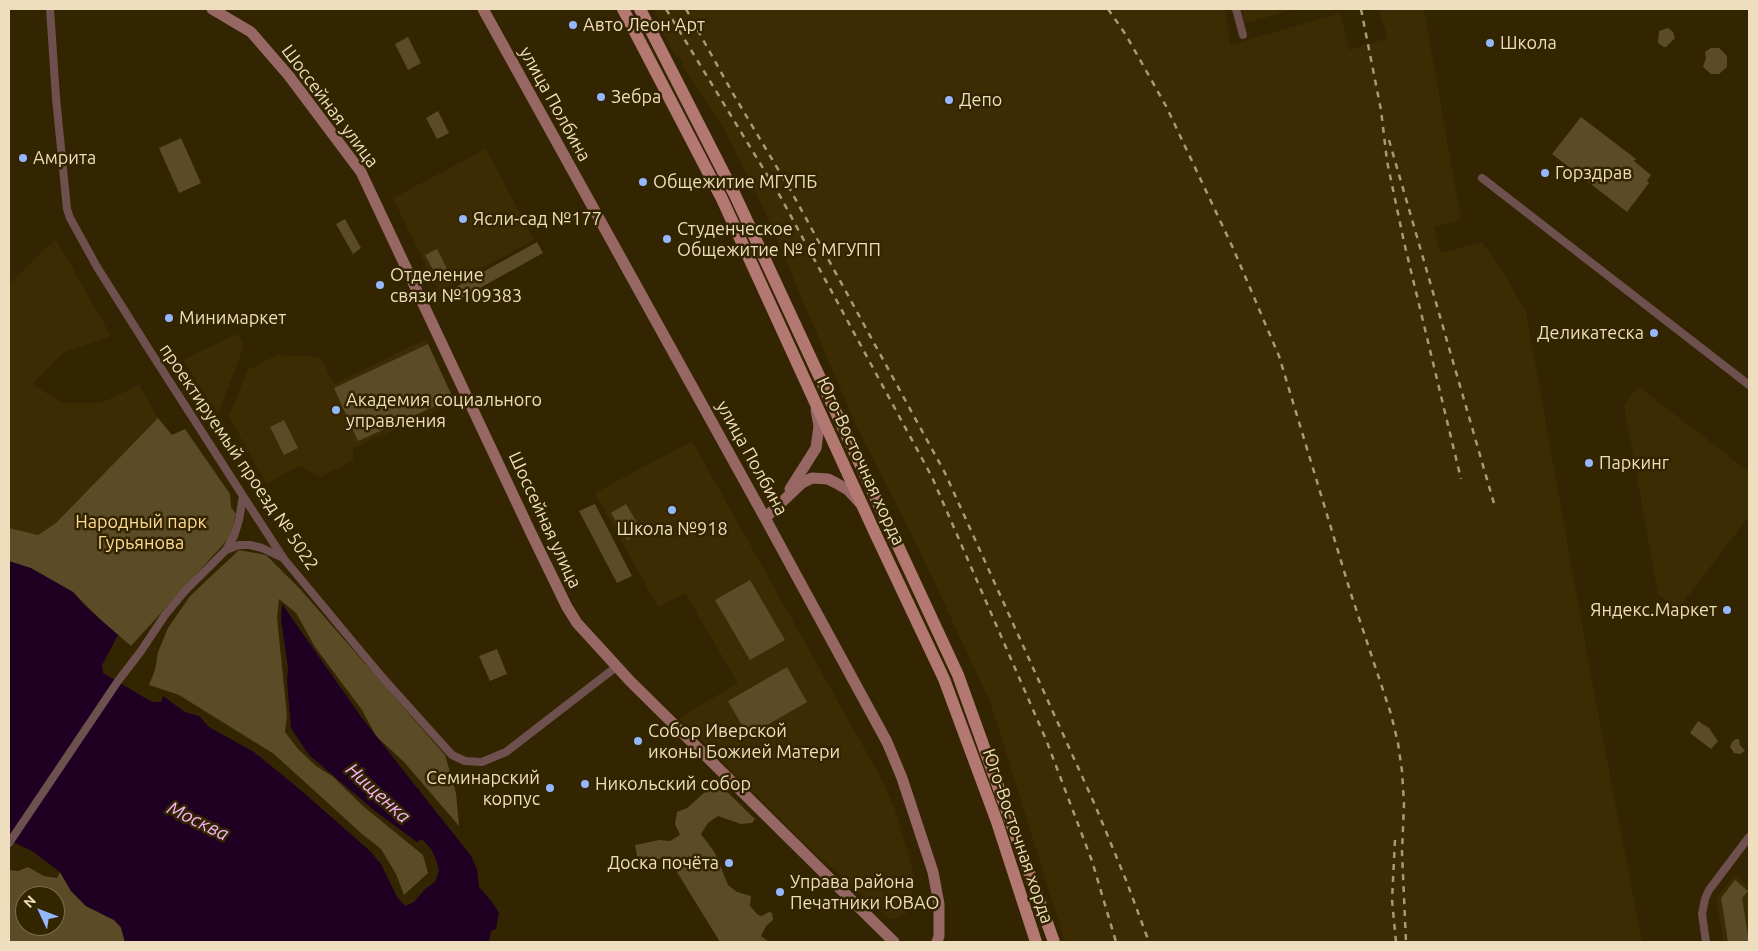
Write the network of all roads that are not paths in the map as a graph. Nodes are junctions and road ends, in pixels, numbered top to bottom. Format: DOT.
graph roads {
  1 [pos="50,9"];
  2 [pos="212,9"];
  3 [pos="483,9"];
  4 [pos="623,9"];
  5 [pos="640,9"];
  6 [pos="1236,9"];
  7 [pos="1243,35"];
  8 [pos="1482,178"];
  9 [pos="1749,385"];
  10 [pos="814,401"];
  11 [pos="242,496"];
  12 [pos="780,505"];
  13 [pos="863,506"];
  14 [pos="765,518"];
  15 [pos="226,550"];
  16 [pos="284,559"];
  17 [pos="616,667"];
  18 [pos="1749,837"];
  19 [pos="9,842"];
  20 [pos="894,942"];
  21 [pos="937,942"];
  22 [pos="1036,942"];
  23 [pos="1054,942"];
  24 [pos="1706,942"];
  1 -- 11 [label="street, проектируемый проезд № 5022"];
  2 -- 17 [label="main road, Шоссейная улица"];
  3 -- 14 [label="main road, улица Полбина"];
  4 -- 10 [label="main road, Юго-Восточная хорда"];
  5 -- 23 [label="main road, Юго-Восточная хорда"];
  6 -- 7 [label="street"];
  8 -- 9 [label="street"];
  10 -- 12 [label="main road"];
  10 -- 13 [label="main road, Юго-Восточная хорда"];
  11 -- 15 [label="street"];
  11 -- 16 [label="street, проектируемый проезд № 5022"];
  12 -- 13 [label="main road"];
  12 -- 14 [label="main road"];
  13 -- 22 [label="main road, Юго-Восточная хорда"];
  14 -- 21 [label="main road, улица Полбина"];
  15 -- 16 [label="street"];
  15 -- 19 [label="street"];
  16 -- 17 [label="street, проектируемый проезд № 5022"];
  17 -- 20 [label="main road, Шоссейная улица"];
  18 -- 24 [label="street"];
}
